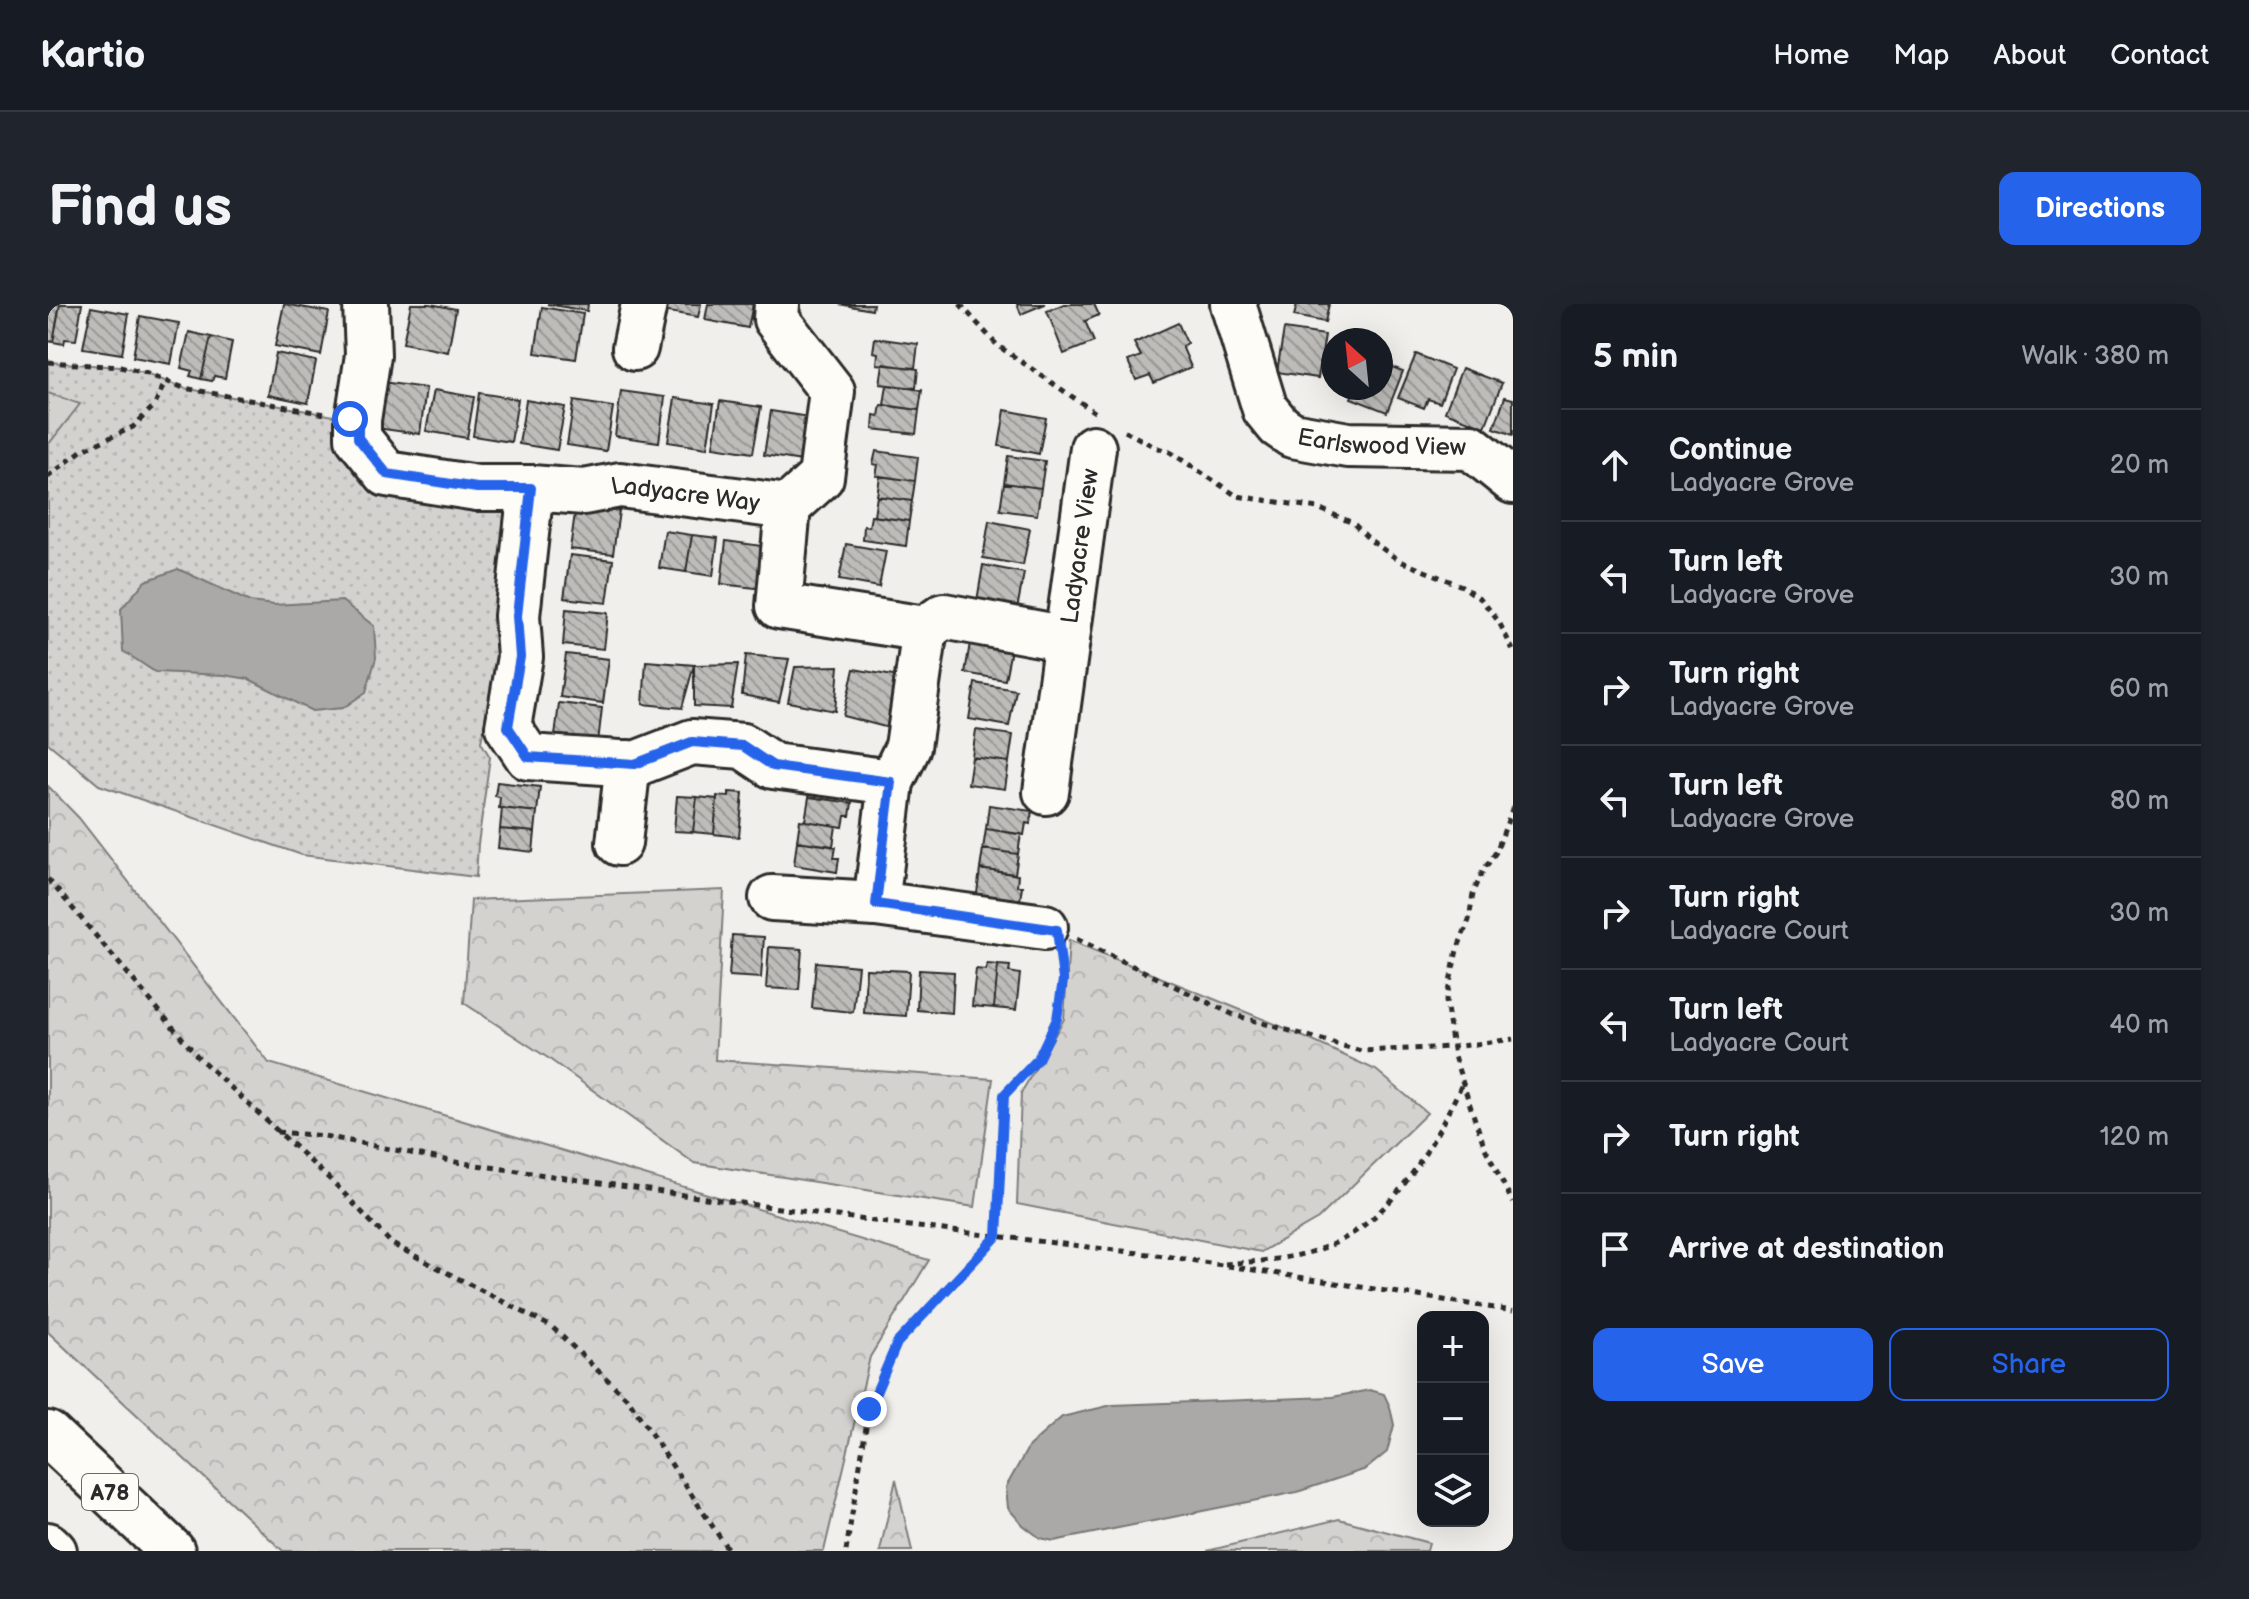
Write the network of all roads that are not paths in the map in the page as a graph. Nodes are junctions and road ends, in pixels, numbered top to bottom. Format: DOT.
graph roads {
  1 [pos="644,304"];
  2 [pos="777,304"];
  3 [pos="1233,304"];
  4 [pos="362,305"];
  5 [pos="635,348"];
  6 [pos="1102,430"];
  7 [pos="1513,481"];
  8 [pos="531,488"];
  9 [pos="788,507"];
  10 [pos="925,629"];
  11 [pos="1067,639"];
  12 [pos="628,763"];
  13 [pos="891,782"];
  14 [pos="1046,792"];
  15 [pos="619,843"];
  16 [pos="772,898"];
  17 [pos="876,904"];
  18 [pos="1051,928"];
  19 [pos="48,1434"];
  20 [pos="48,1545"];
  21 [pos="54,1551"];
  22 [pos="172,1551"];
  1 -- 5 [label="main road"];
  2 -- 9 [label="main road, Ladyacre Way"];
  3 -- 7 [label="main road, Earlswood View"];
  4 -- 8 [label="main road, Ladyacre Way"];
  6 -- 11 [label="main road, Ladyacre View"];
  8 -- 9 [label="main road, Ladyacre Way"];
  8 -- 12 [label="main road"];
  9 -- 10 [label="main road, Ladyacre Way"];
  10 -- 11 [label="main road, Ladyacre View"];
  10 -- 13 [label="main road"];
  11 -- 14 [label="main road"];
  12 -- 13 [label="main road"];
  12 -- 15 [label="main road"];
  13 -- 17 [label="main road"];
  16 -- 17 [label="main road"];
  17 -- 18 [label="main road"];
  19 -- 22 [label="main road, A78"];
  20 -- 21 [label="main road"];
}
